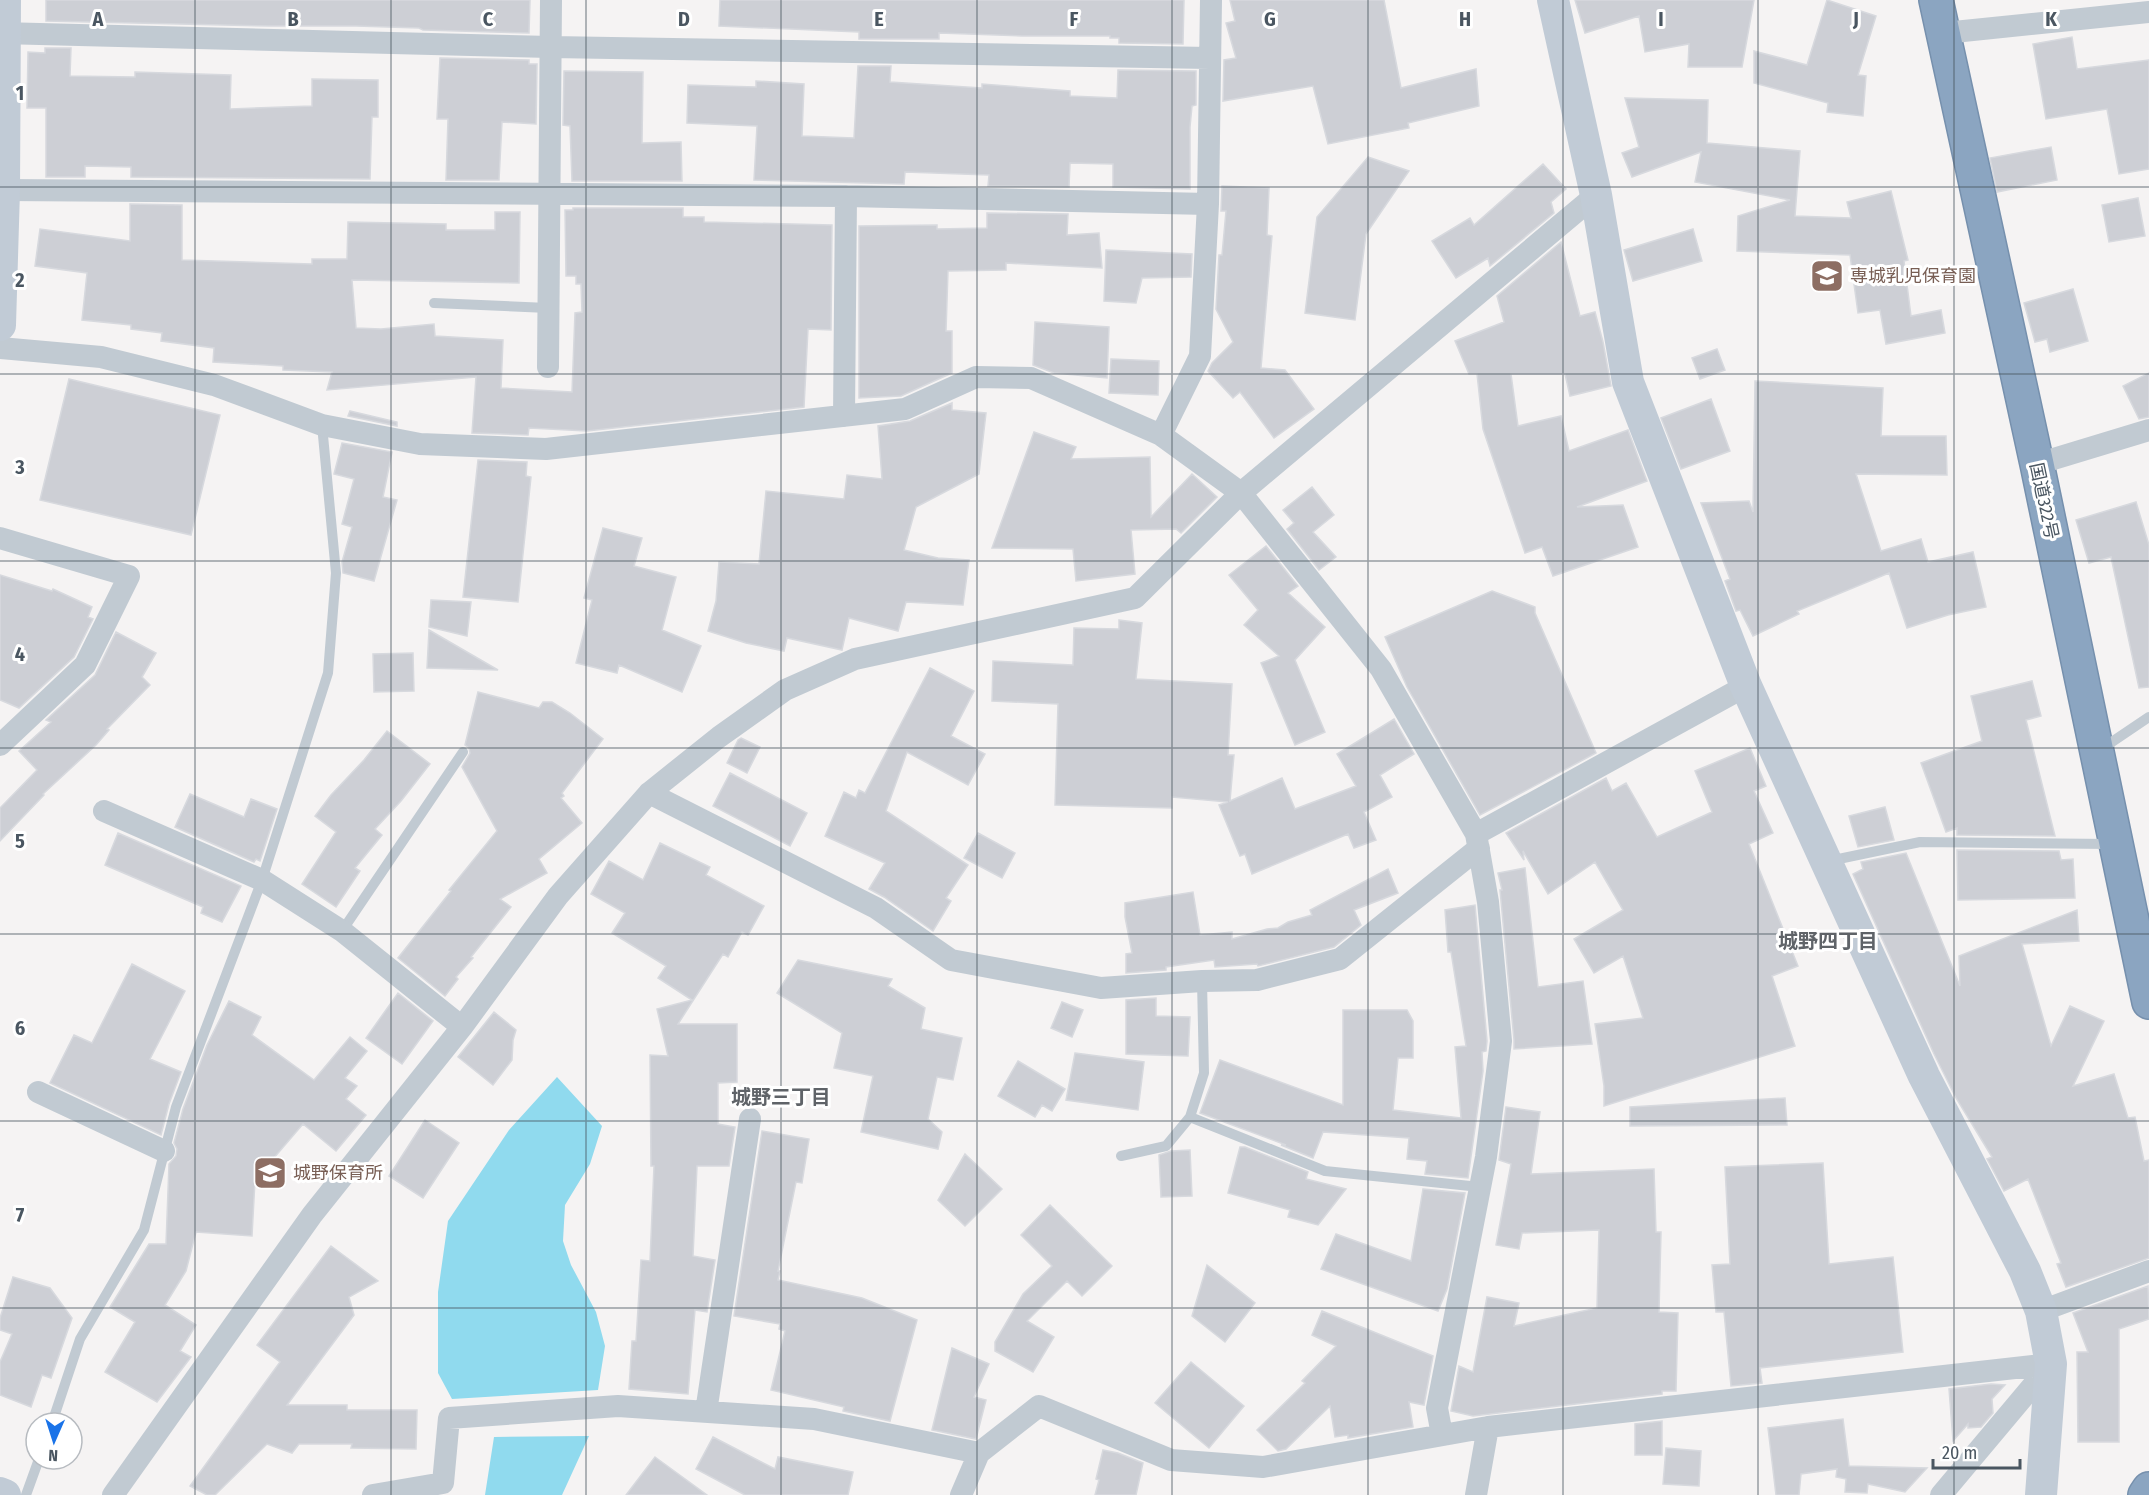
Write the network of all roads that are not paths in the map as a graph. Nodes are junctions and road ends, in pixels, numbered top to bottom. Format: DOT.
graph roads {
  1 [pos="5,0"];
  2 [pos="551,0"];
  3 [pos="1211,0"];
  4 [pos="1553,0"];
  5 [pos="1936,0"];
  6 [pos="2149,12"];
  7 [pos="2,33"];
  8 [pos="1944,33"];
  9 [pos="551,47"];
  10 [pos="1210,58"];
  11 [pos="4,190"];
  12 [pos="549,194"];
  13 [pos="1596,195"];
  14 [pos="846,196"];
  15 [pos="1208,204"];
  16 [pos="434,303"];
  17 [pos="548,308"];
  18 [pos="0,325"];
  19 [pos="0,348"];
  20 [pos="548,367"];
  21 [pos="844,416"];
  22 [pos="322,424"];
  23 [pos="2149,430"];
  24 [pos="1161,435"];
  25 [pos="2037,464"];
  26 [pos="1241,493"];
  27 [pos="0,538"];
  28 [pos="1746,686"];
  29 [pos="2149,717"];
  30 [pos="0,745"];
  31 [pos="463,752"];
  32 [pos="2097,753"];
  33 [pos="649,793"];
  34 [pos="104,811"];
  35 [pos="1477,841"];
  36 [pos="2115,844"];
  37 [pos="1826,862"];
  38 [pos="262,880"];
  39 [pos="342,930"];
  40 [pos="1202,981"];
  41 [pos="2149,1002"];
  42 [pos="462,1027"];
  43 [pos="38,1092"];
  44 [pos="1190,1117"];
  45 [pos="750,1119"];
  46 [pos="165,1151"];
  47 [pos="1121,1156"];
  48 [pos="1480,1187"];
  49 [pos="2149,1270"];
  50 [pos="2041,1311"];
  51 [pos="2051,1364"];
  52 [pos="56,1411"];
  53 [pos="706,1412"];
  54 [pos="1488,1427"];
  55 [pos="1442,1435"];
  56 [pos="979,1453"];
  57 [pos="35,1471"];
  58 [pos="2149,1489"];
  59 [pos="0,1492"];
  60 [pos="5,1495"];
  61 [pos="26,1495"];
  62 [pos="113,1495"];
  63 [pos="373,1495"];
  64 [pos="962,1495"];
  65 [pos="1476,1495"];
  66 [pos="1941,1495"];
  67 [pos="2041,1495"];
  68 [pos="2145,1495"];
  1 -- 7 [label="street"];
  2 -- 9 [label="street"];
  3 -- 10 [label="street"];
  4 -- 13 [label="street"];
  5 -- 8 [label="highway, 国道322号"];
  6 -- 8 [label="street"];
  7 -- 9 [label="street"];
  7 -- 11 [label="street"];
  8 -- 25 [label="highway, 国道322号"];
  9 -- 10 [label="street"];
  9 -- 12 [label="street"];
  10 -- 15 [label="street"];
  11 -- 12 [label="street"];
  11 -- 18 [label="street"];
  12 -- 14 [label="street"];
  12 -- 17 [label="street"];
  13 -- 26 [label="street"];
  13 -- 28 [label="street"];
  14 -- 15 [label="street"];
  14 -- 21 [label="street"];
  15 -- 24 [label="street"];
  16 -- 17 [label="lane"];
  17 -- 20 [label="street"];
  19 -- 22 [label="street"];
  21 -- 22 [label="street"];
  21 -- 24 [label="street"];
  22 -- 38 [label="lane"];
  23 -- 25 [label="street"];
  24 -- 26 [label="street"];
  25 -- 32 [label="highway, 国道322号"];
  26 -- 33 [label="street"];
  26 -- 35 [label="street"];
  27 -- 30 [label="street"];
  28 -- 35 [label="street"];
  28 -- 37 [label="street"];
  29 -- 32 [label="lane"];
  31 -- 39 [label="lane"];
  32 -- 36 [label="highway, 国道322号"];
  33 -- 40 [label="street"];
  33 -- 42 [label="street"];
  34 -- 38 [label="street"];
  35 -- 40 [label="street"];
  35 -- 48 [label="street"];
  36 -- 37 [label="lane"];
  36 -- 41 [label="highway, 国道322号"];
  37 -- 50 [label="street"];
  38 -- 39 [label="street"];
  38 -- 46 [label="lane"];
  39 -- 42 [label="street"];
  40 -- 44 [label="lane"];
  42 -- 62 [label="street"];
  43 -- 46 [label="street"];
  44 -- 47 [label="lane"];
  44 -- 48 [label="lane"];
  45 -- 53 [label="street"];
  46 -- 52 [label="lane"];
  48 -- 55 [label="street"];
  49 -- 50 [label="street"];
  50 -- 51 [label="street"];
  51 -- 54 [label="street"];
  51 -- 66 [label="street"];
  51 -- 67 [label="street"];
  53 -- 56 [label="street"];
  53 -- 63 [label="street"];
  54 -- 55 [label="street"];
  54 -- 65 [label="street"];
  55 -- 56 [label="street"];
  56 -- 64 [label="street"];
  57 -- 61 [label="lane"];
  58 -- 68 [label="highway"];
  59 -- 60 [label="street"];
}
